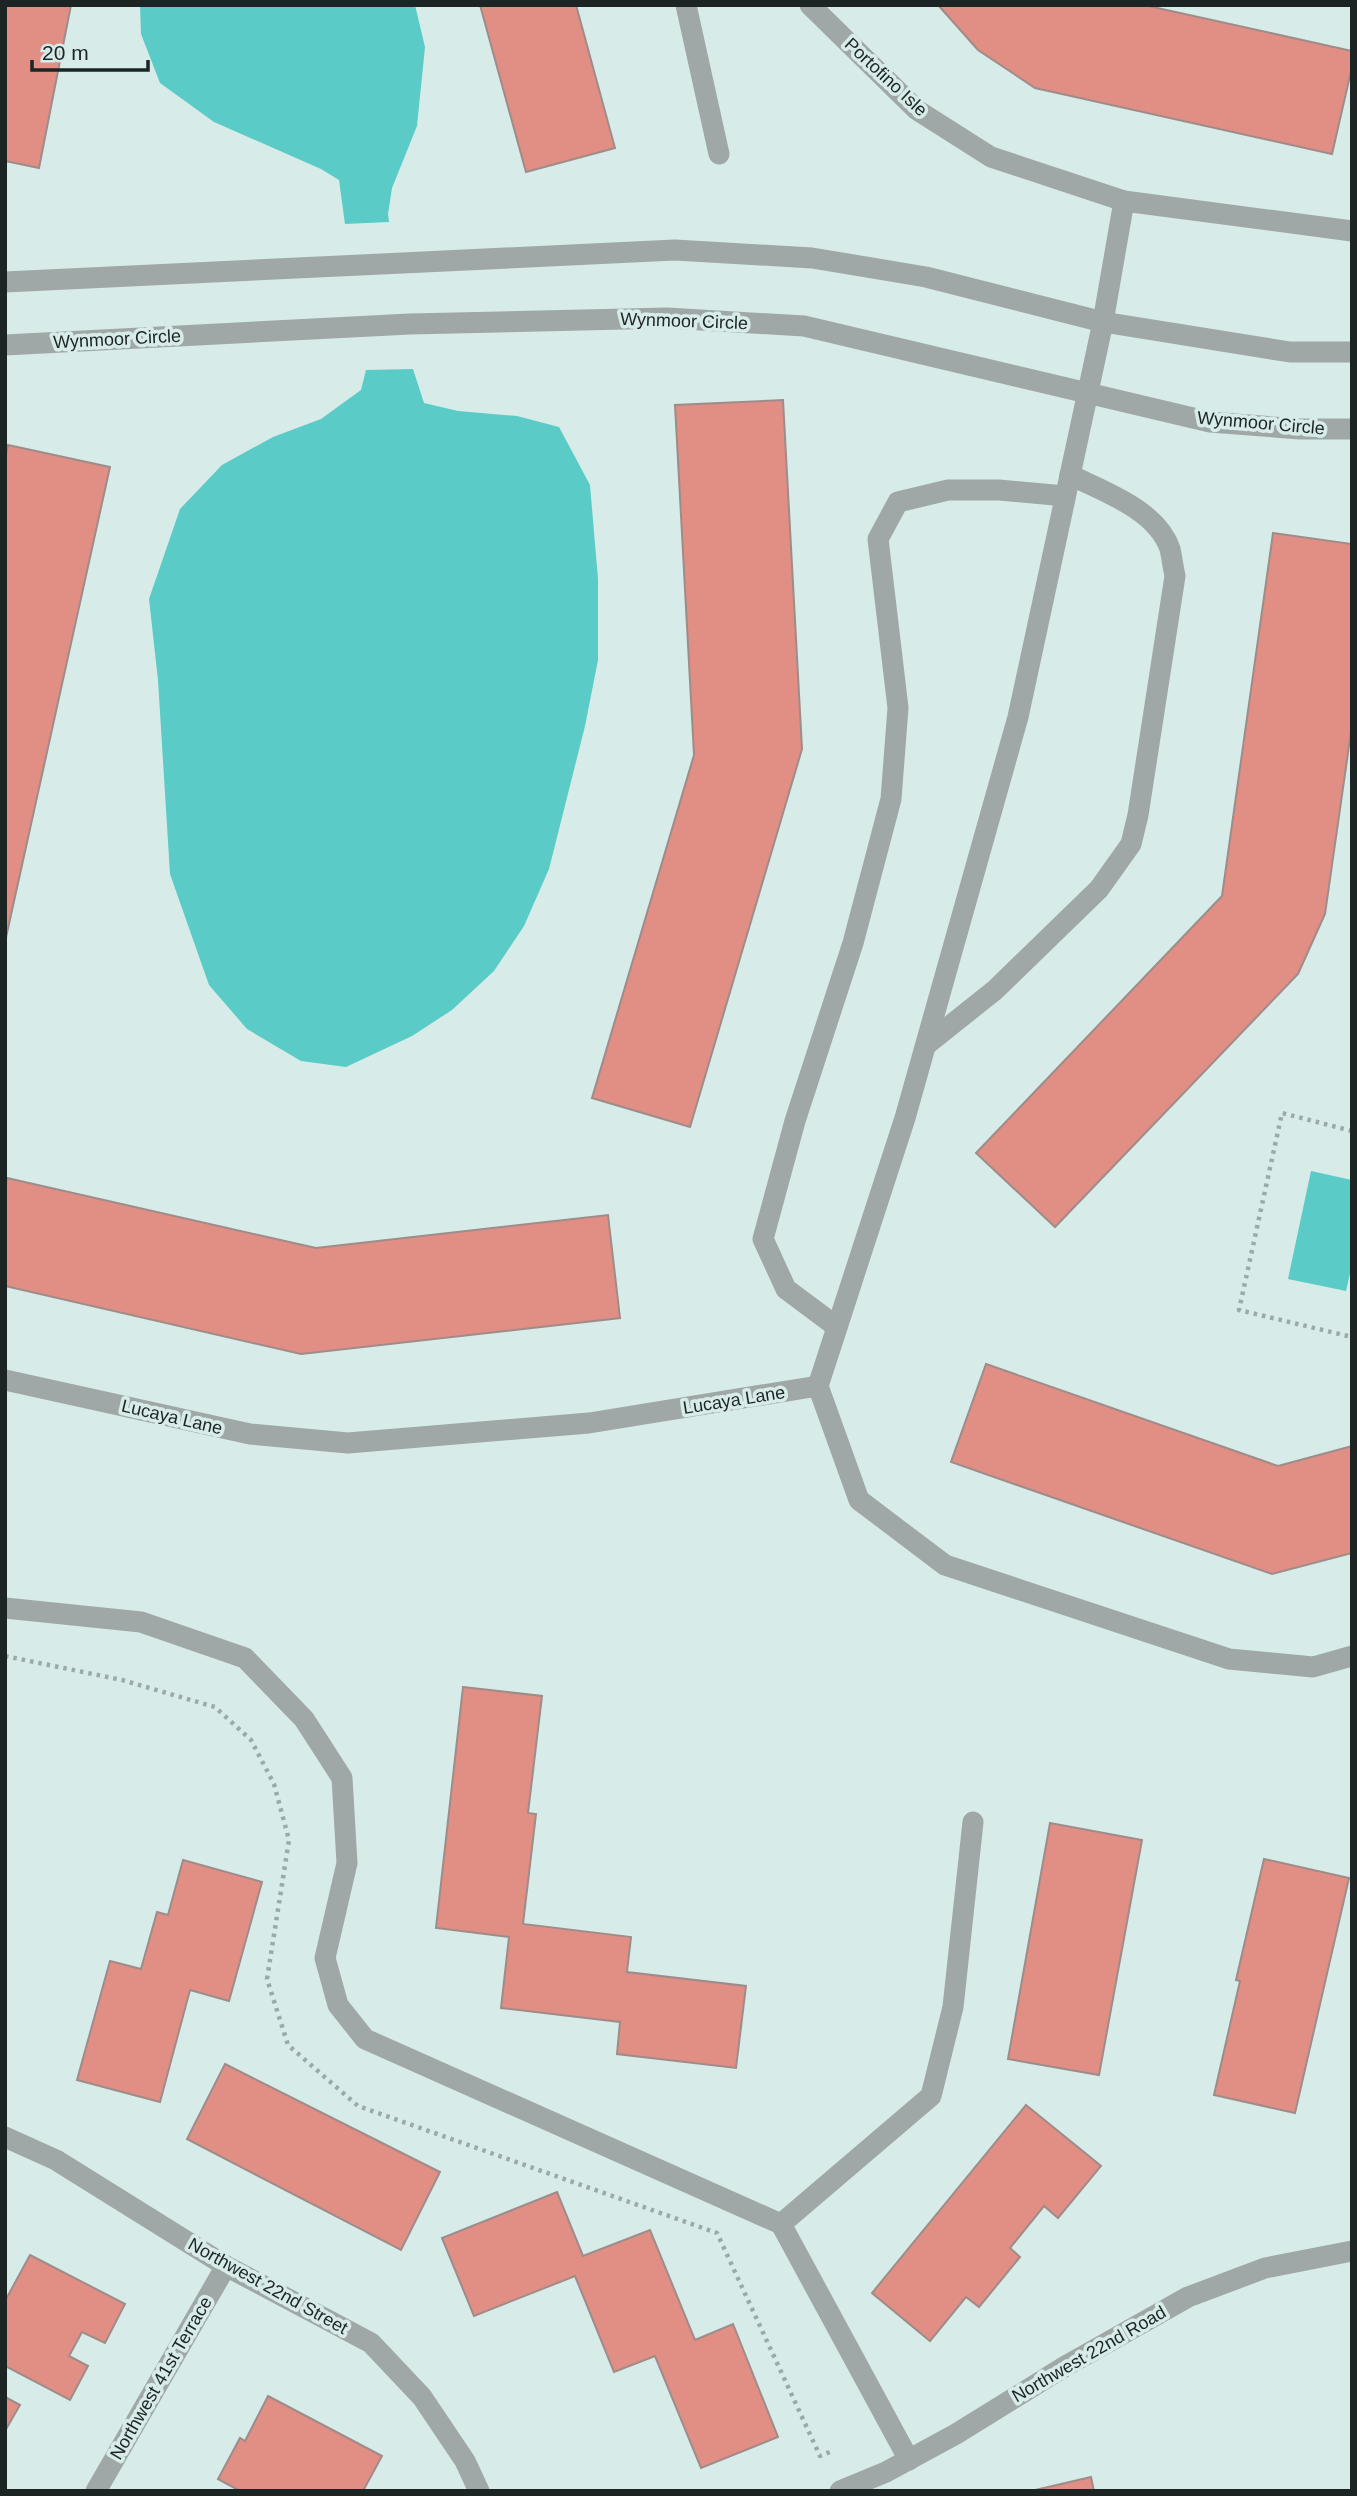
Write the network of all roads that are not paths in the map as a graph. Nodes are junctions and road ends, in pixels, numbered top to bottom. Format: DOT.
graph roads {
  1 [pos="686,5"];
  2 [pos="810,5"];
  3 [pos="719,154"];
  4 [pos="1124,201"];
  5 [pos="1352,231"];
  6 [pos="5,282"];
  7 [pos="1103,321"];
  8 [pos="5,345"];
  9 [pos="1352,352"];
  10 [pos="1087,393"];
  11 [pos="1352,429"];
  12 [pos="1070,475"];
  13 [pos="1065,496"];
  14 [pos="926,1045"];
  15 [pos="836,1327"];
  16 [pos="5,1380"];
  17 [pos="818,1386"];
  18 [pos="5,1608"];
  19 [pos="1352,1656"];
  20 [pos="973,1822"];
  21 [pos="5,2137"];
  22 [pos="780,2224"];
  23 [pos="1352,2251"];
  24 [pos="226,2266"];
  25 [pos="909,2460"];
  26 [pos="96,2491"];
  27 [pos="479,2491"];
  28 [pos="840,2491"];
  1 -- 3 [label="street"];
  2 -- 4 [label="street, Portofino Isle"];
  4 -- 5 [label="street, Portofino Isle"];
  4 -- 7 [label="street"];
  6 -- 7 [label="street"];
  7 -- 9 [label="street"];
  7 -- 10 [label="street"];
  8 -- 10 [label="street, Wynmoor Circle"];
  10 -- 11 [label="street, Wynmoor Circle"];
  10 -- 12 [label="street"];
  12 -- 13 [label="street"];
  12 -- 14 [label="street"];
  13 -- 14 [label="street"];
  13 -- 15 [label="street"];
  14 -- 15 [label="street"];
  15 -- 17 [label="street"];
  16 -- 17 [label="street, Lucaya Lane"];
  17 -- 19 [label="street"];
  18 -- 22 [label="street"];
  20 -- 22 [label="street"];
  21 -- 24 [label="street, Northwest 22nd Street"];
  22 -- 25 [label="street"];
  23 -- 25 [label="street, Northwest 22nd Road"];
  24 -- 26 [label="street, Northwest 41st Terrace"];
  24 -- 27 [label="street, Northwest 22nd Street"];
  25 -- 28 [label="street, Northwest 22nd Road"];
}
